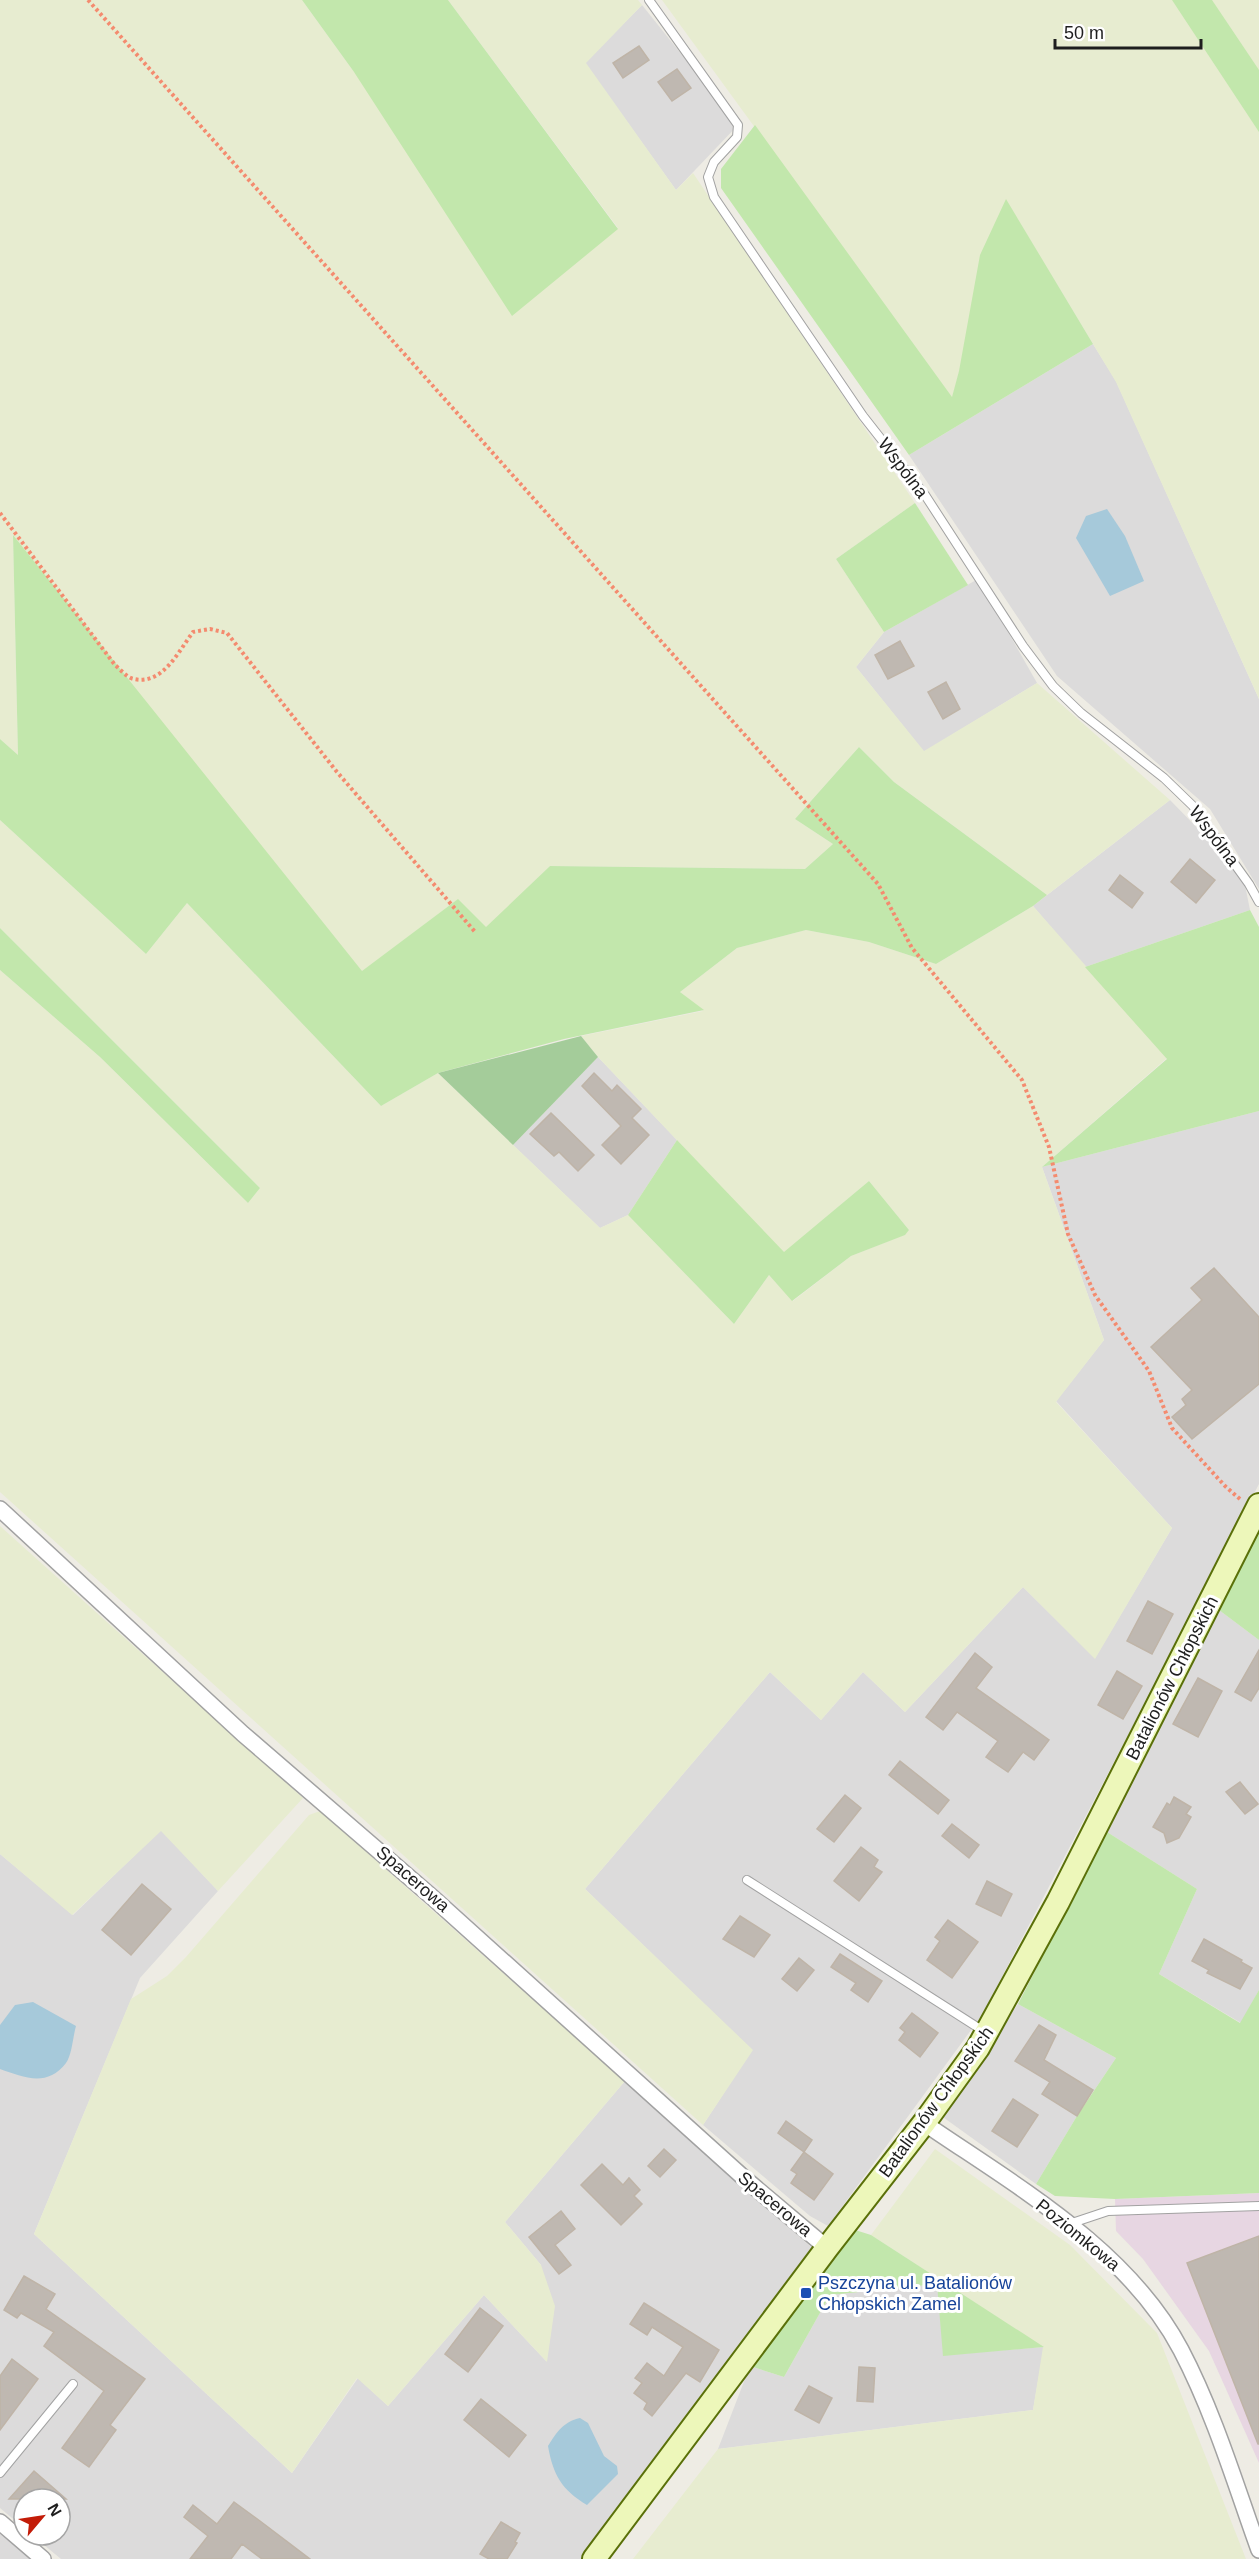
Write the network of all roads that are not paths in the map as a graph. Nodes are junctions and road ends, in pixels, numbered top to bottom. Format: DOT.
graph roads {
  1 [pos="649,0"];
  2 [pos="1259,902"];
  3 [pos="0,1509"];
  4 [pos="1257,1509"];
  5 [pos="747,1880"];
  6 [pos="986,2033"];
  7 [pos="924,2123"];
  8 [pos="1259,2206"];
  9 [pos="1069,2224"];
  10 [pos="827,2248"];
  11 [pos="73,2384"];
  12 [pos="0,2473"];
  13 [pos="0,2522"];
  14 [pos="1259,2550"];
  15 [pos="43,2559"];
  16 [pos="594,2559"];
  1 -- 2 [label="lane, Wspólna"];
  3 -- 10 [label="street, Spacerowa"];
  4 -- 6 [label="street, Batalionów Chłopskich"];
  5 -- 6 [label="lane"];
  6 -- 7 [label="street, Batalionów Chłopskich"];
  7 -- 9 [label="street, Poziomkowa"];
  7 -- 10 [label="street, Batalionów Chłopskich"];
  8 -- 9 [label="lane"];
  9 -- 14 [label="street, Poziomkowa"];
  10 -- 16 [label="street, Batalionów Chłopskich"];
  11 -- 12 [label="lane"];
  13 -- 15 [label="street"];
}
